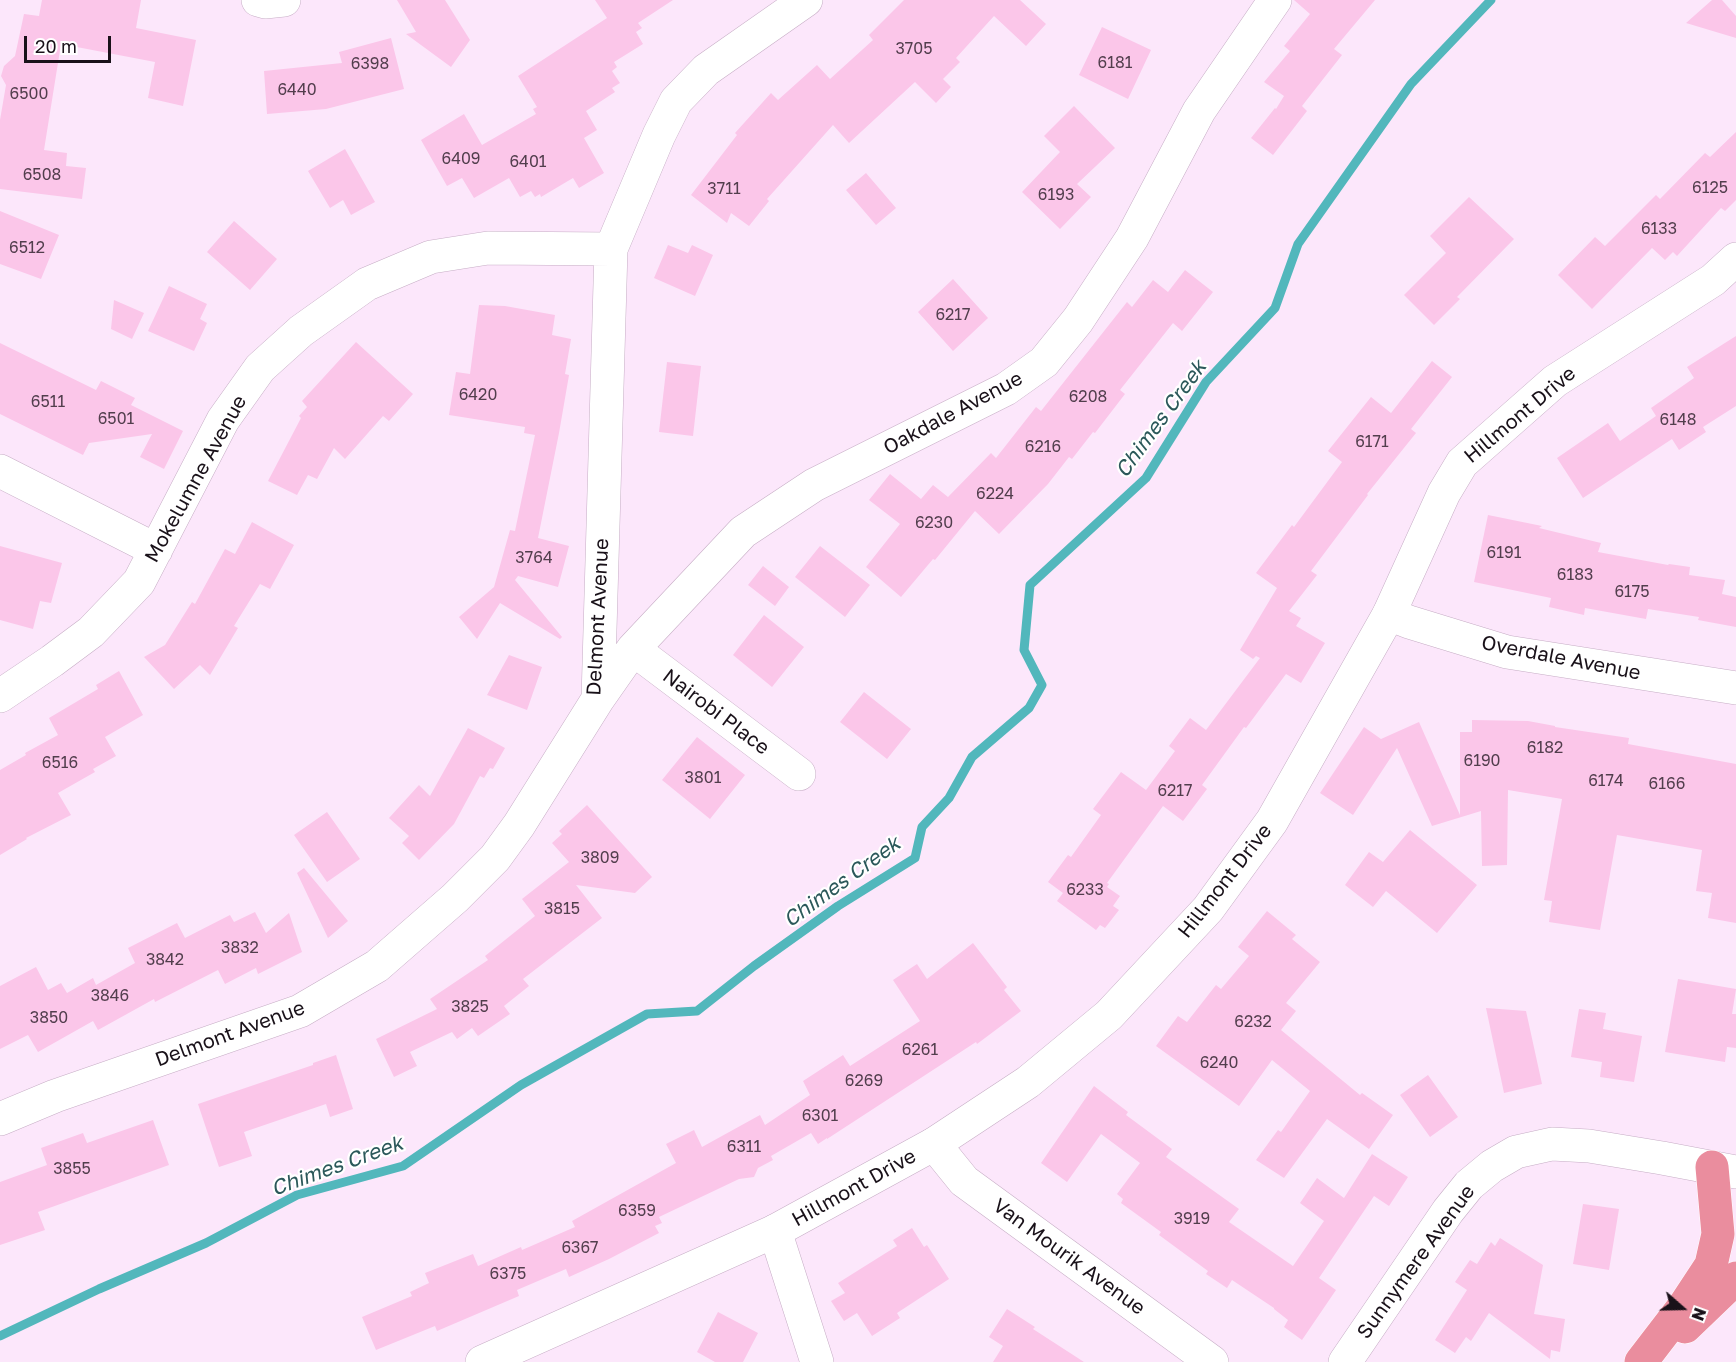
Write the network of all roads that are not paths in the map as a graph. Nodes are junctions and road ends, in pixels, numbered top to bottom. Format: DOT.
graph roads {
  1 [pos="258,0"];
  2 [pos="284,0"];
  3 [pos="806,0"];
  4 [pos="1275,0"];
  5 [pos="611,249"];
  6 [pos="1736,259"];
  7 [pos="0,471"];
  8 [pos="156,550"];
  9 [pos="1389,614"];
  10 [pos="633,649"];
  11 [pos="1736,688"];
  12 [pos="0,696"];
  13 [pos="598,699"];
  14 [pos="799,774"];
  15 [pos="0,1119"];
  16 [pos="934,1144"];
  17 [pos="1724,1170"];
  18 [pos="776,1231"];
  19 [pos="1736,1278"];
  20 [pos="482,1362"];
  21 [pos="817,1362"];
  22 [pos="1212,1362"];
  23 [pos="1345,1362"];
  24 [pos="1641,1362"];
  25 [pos="1649,1362"];
  1 -- 2 [label="street"];
  3 -- 5 [label="street, Delmont Avenue"];
  4 -- 10 [label="street, Oakdale Avenue"];
  5 -- 8 [label="street, Mokelumne Avenue"];
  5 -- 13 [label="street, Delmont Avenue"];
  6 -- 9 [label="street, Hillmont Drive"];
  7 -- 8 [label="street"];
  8 -- 12 [label="street, Mokelumne Avenue"];
  9 -- 11 [label="street, Overdale Avenue"];
  9 -- 16 [label="street, Hillmont Drive"];
  10 -- 13 [label="street, Oakdale Avenue"];
  10 -- 14 [label="street, Nairobi Place"];
  13 -- 15 [label="street, Delmont Avenue"];
  16 -- 18 [label="street, Hillmont Drive"];
  16 -- 22 [label="street, Van Mourik Avenue"];
  17 -- 23 [label="street, Sunnymere Avenue"];
  17 -- 24 [label="highway"];
  18 -- 20 [label="street, Hillmont Drive"];
  18 -- 21 [label="street"];
  19 -- 25 [label="highway"];
}
